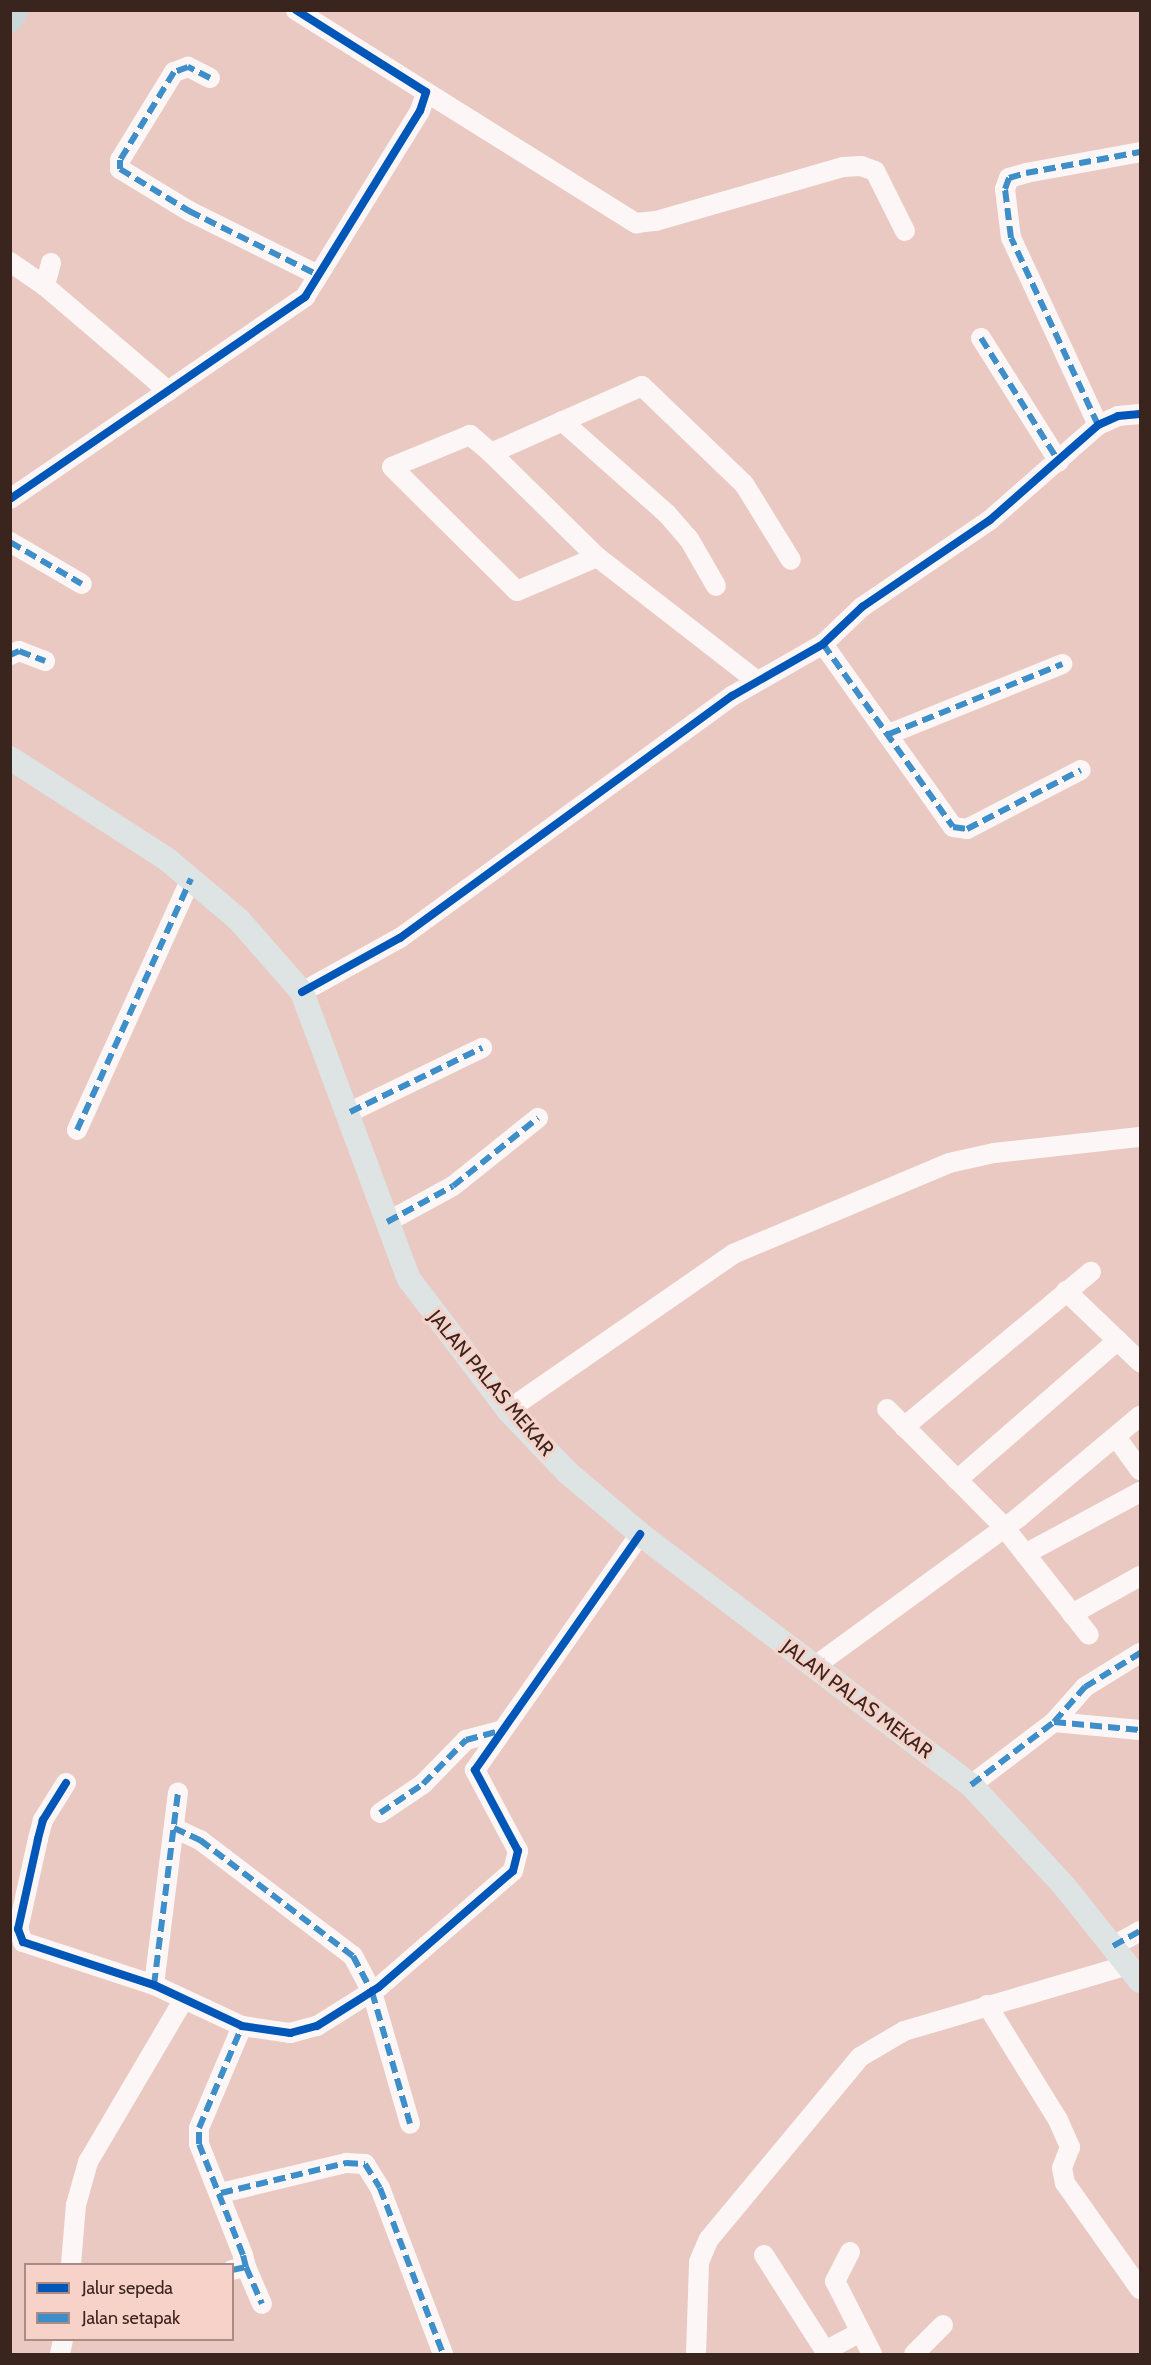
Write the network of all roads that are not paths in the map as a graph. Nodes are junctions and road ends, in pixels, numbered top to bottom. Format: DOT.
graph roads {
  1 [pos="14,10"];
  2 [pos="296,10"];
  3 [pos="10,18"];
  4 [pos="210,78"];
  5 [pos="426,92"];
  6 [pos="1140,152"];
  7 [pos="905,231"];
  8 [pos="10,262"];
  9 [pos="51,263"];
  10 [pos="318,275"];
  11 [pos="45,286"];
  12 [pos="981,338"];
  13 [pos="168,392"];
  14 [pos="1140,414"];
  15 [pos="562,421"];
  16 [pos="1098,425"];
  17 [pos="491,453"];
  18 [pos="1059,462"];
  19 [pos="10,499"];
  20 [pos="10,542"];
  21 [pos="597,558"];
  22 [pos="790,560"];
  23 [pos="82,584"];
  24 [pos="716,586"];
  25 [pos="823,644"];
  26 [pos="10,655"];
  27 [pos="45,661"];
  28 [pos="1062,664"];
  29 [pos="757,681"];
  30 [pos="889,734"];
  31 [pos="10,758"];
  32 [pos="1080,770"];
  33 [pos="190,879"];
  34 [pos="302,992"];
  35 [pos="482,1048"];
  36 [pos="350,1112"];
  37 [pos="538,1118"];
  38 [pos="77,1130"];
  39 [pos="1140,1137"];
  40 [pos="387,1222"];
  41 [pos="1091,1272"];
  42 [pos="1066,1291"];
  43 [pos="1118,1340"];
  44 [pos="1140,1362"];
  45 [pos="887,1409"];
  46 [pos="508,1410"];
  47 [pos="1140,1416"];
  48 [pos="904,1427"];
  49 [pos="1116,1437"];
  50 [pos="1140,1470"];
  51 [pos="957,1480"];
  52 [pos="1140,1492"];
  53 [pos="1004,1527"];
  54 [pos="640,1534"];
  55 [pos="1025,1554"];
  56 [pos="1140,1576"];
  57 [pos="1072,1614"];
  58 [pos="1089,1635"];
  59 [pos="1140,1653"];
  60 [pos="815,1666"];
  61 [pos="1054,1722"];
  62 [pos="1140,1730"];
  63 [pos="499,1731"];
  64 [pos="66,1784"];
  65 [pos="971,1785"];
  66 [pos="178,1792"];
  67 [pos="380,1813"];
  68 [pos="174,1828"];
  69 [pos="1140,1931"];
  70 [pos="1113,1946"];
  71 [pos="1134,1973"];
  72 [pos="154,1985"];
  73 [pos="372,1992"];
  74 [pos="183,2001"];
  75 [pos="987,2005"];
  76 [pos="242,2026"];
  77 [pos="410,2124"];
  78 [pos="221,2193"];
  79 [pos="850,2252"];
  80 [pos="764,2255"];
  81 [pos="72,2263"];
  82 [pos="239,2268"];
  83 [pos="1140,2289"];
  84 [pos="262,2304"];
  85 [pos="943,2325"];
  86 [pos="860,2332"];
  87 [pos="826,2353"];
  88 [pos="442,2355"];
  89 [pos="696,2355"];
  90 [pos="872,2355"];
  91 [pos="914,2355"];
  1 -- 3 [label="highway"];
  2 -- 5 [label="street"];
  4 -- 10 [label="street"];
  5 -- 7 [label="street"];
  5 -- 10 [label="street"];
  6 -- 16 [label="street"];
  8 -- 11 [label="street"];
  9 -- 11 [label="street"];
  10 -- 13 [label="street"];
  11 -- 13 [label="street"];
  12 -- 18 [label="street"];
  13 -- 19 [label="street"];
  14 -- 16 [label="street"];
  15 -- 17 [label="street"];
  15 -- 22 [label="street"];
  15 -- 24 [label="street"];
  16 -- 18 [label="street"];
  17 -- 21 [label="street"];
  17 -- 21 [label="street"];
  18 -- 25 [label="street"];
  20 -- 23 [label="street"];
  21 -- 29 [label="street"];
  25 -- 29 [label="street"];
  25 -- 30 [label="street"];
  26 -- 27 [label="street"];
  28 -- 30 [label="street"];
  29 -- 34 [label="street"];
  30 -- 32 [label="street"];
  31 -- 33 [label="main road, JALAN PALAS MEKAR"];
  33 -- 34 [label="main road, JALAN PALAS MEKAR"];
  33 -- 38 [label="street"];
  34 -- 36 [label="main road, JALAN PALAS MEKAR"];
  35 -- 36 [label="street"];
  36 -- 40 [label="main road, JALAN PALAS MEKAR"];
  37 -- 40 [label="street"];
  39 -- 46 [label="street"];
  40 -- 46 [label="main road, JALAN PALAS MEKAR"];
  41 -- 42 [label="street"];
  42 -- 43 [label="street"];
  42 -- 48 [label="street"];
  43 -- 44 [label="street"];
  43 -- 51 [label="street"];
  45 -- 48 [label="street"];
  46 -- 54 [label="main road, JALAN PALAS MEKAR"];
  47 -- 49 [label="street"];
  48 -- 51 [label="street"];
  49 -- 50 [label="street"];
  49 -- 53 [label="street"];
  51 -- 53 [label="street"];
  52 -- 55 [label="street"];
  53 -- 55 [label="street"];
  53 -- 60 [label="street"];
  54 -- 60 [label="main road, JALAN PALAS MEKAR"];
  54 -- 63 [label="street"];
  55 -- 57 [label="street"];
  56 -- 57 [label="street"];
  57 -- 58 [label="street"];
  59 -- 61 [label="street"];
  60 -- 65 [label="main road, JALAN PALAS MEKAR"];
  61 -- 62 [label="street"];
  61 -- 65 [label="street"];
  63 -- 67 [label="street"];
  63 -- 73 [label="street"];
  64 -- 72 [label="street"];
  65 -- 70 [label="main road, JALAN PALAS MEKAR"];
  66 -- 68 [label="street"];
  68 -- 72 [label="street"];
  68 -- 73 [label="street"];
  69 -- 70 [label="street"];
  70 -- 71 [label="main road, JALAN PALAS MEKAR"];
  71 -- 75 [label="street"];
  72 -- 74 [label="street"];
  73 -- 76 [label="street"];
  73 -- 77 [label="street"];
  74 -- 76 [label="street"];
  74 -- 81 [label="street"];
  75 -- 83 [label="street"];
  75 -- 89 [label="street"];
  76 -- 78 [label="street"];
  78 -- 82 [label="street"];
  78 -- 88 [label="street"];
  79 -- 86 [label="street"];
  80 -- 87 [label="street"];
  82 -- 84 [label="street"];
  85 -- 91 [label="street"];
  86 -- 87 [label="street"];
  86 -- 90 [label="street"];
}
